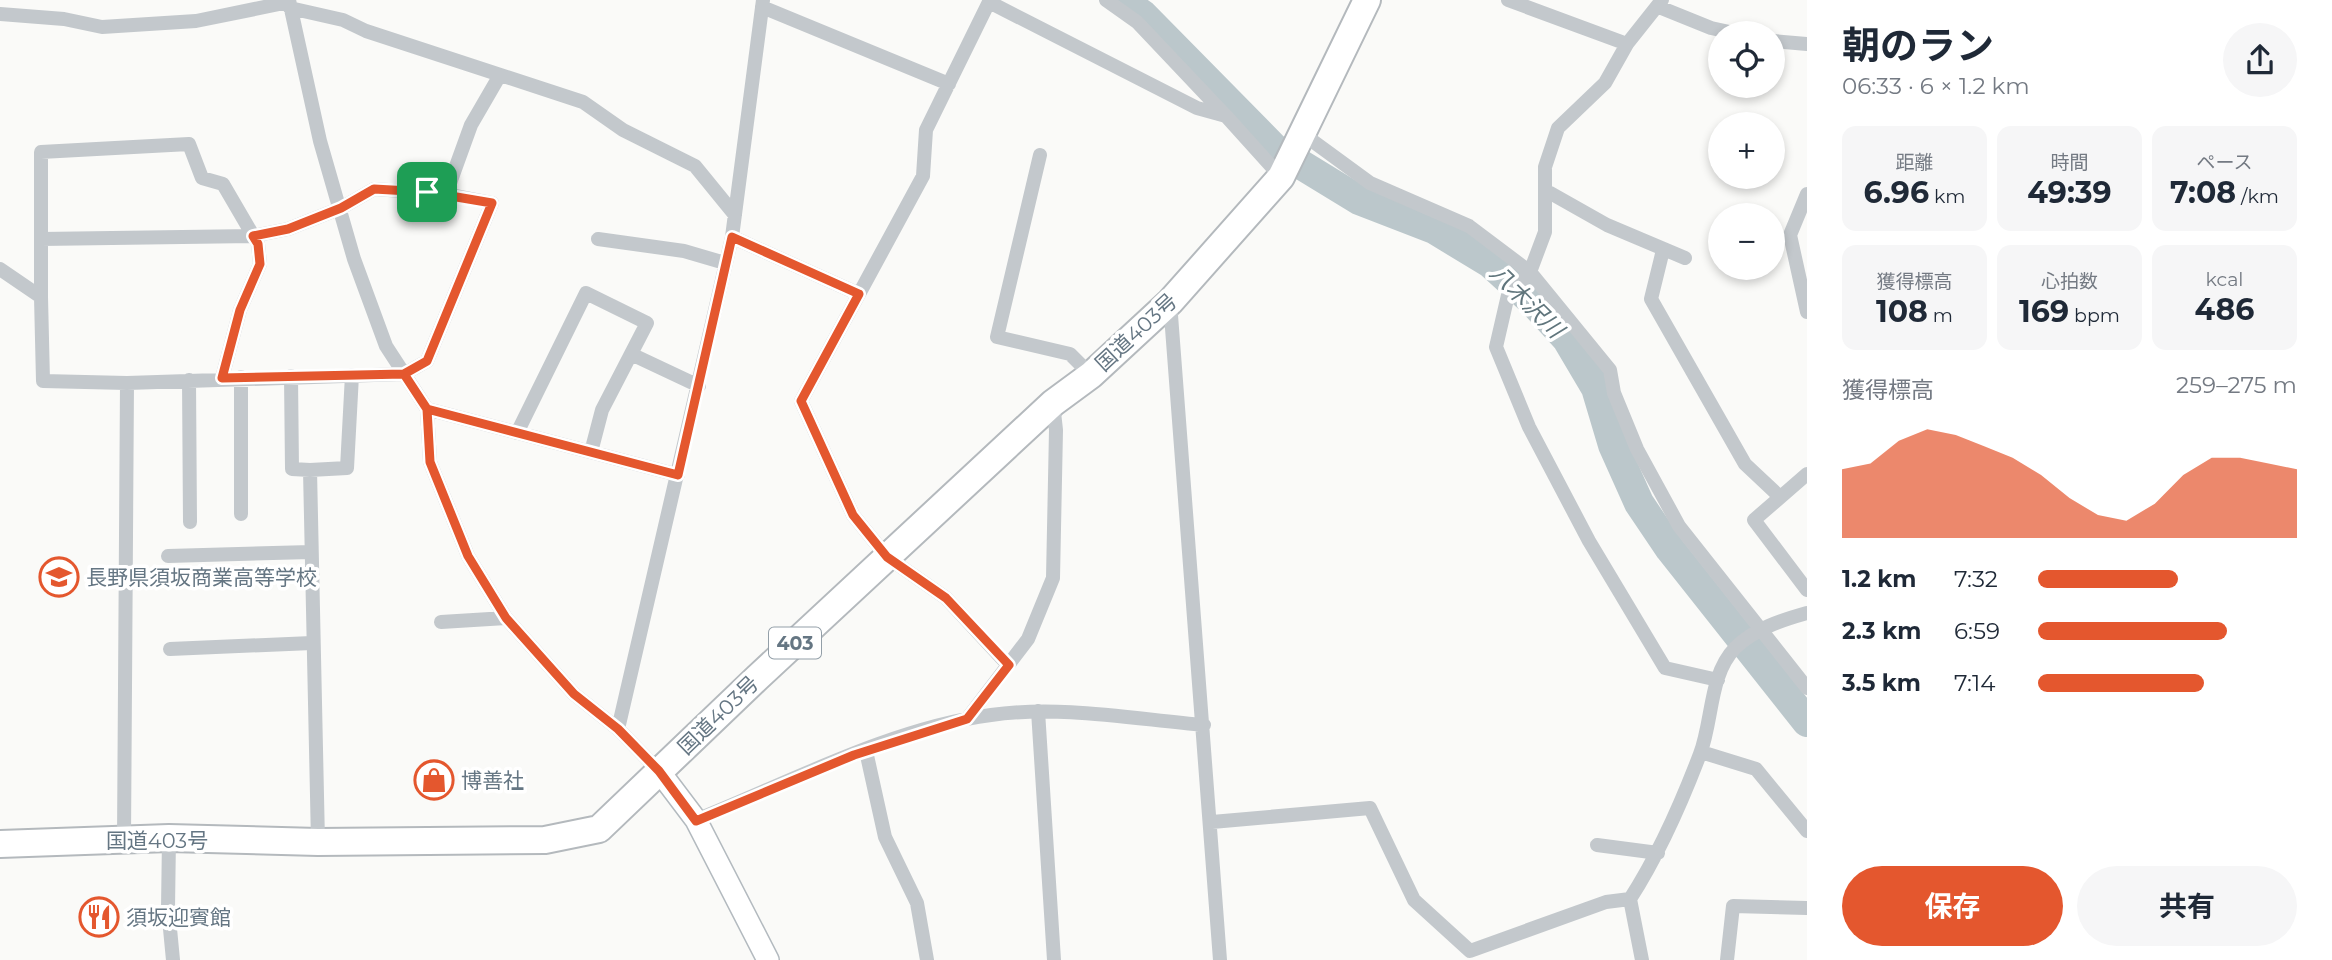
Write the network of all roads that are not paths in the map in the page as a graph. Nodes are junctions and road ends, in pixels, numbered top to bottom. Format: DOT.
graph roads {
  1 [pos="1106,0"];
  2 [pos="1367,0"];
  3 [pos="1507,0"];
  4 [pos="988,1"];
  5 [pos="289,3"];
  6 [pos="1661,3"];
  7 [pos="763,4"];
  8 [pos="0,13"];
  9 [pos="1708,26"];
  10 [pos="1785,42"];
  11 [pos="1628,44"];
  12 [pos="1807,44"];
  13 [pos="500,75"];
  14 [pos="948,84"];
  15 [pos="1226,116"];
  16 [pos="1303,134"];
  17 [pos="1040,155"];
  18 [pos="1281,177"];
  19 [pos="1545,190"];
  20 [pos="446,194"];
  21 [pos="1807,194"];
  22 [pos="341,208"];
  23 [pos="735,215"];
  24 [pos="253,236"];
  25 [pos="732,237"];
  26 [pos="41,239"];
  27 [pos="598,239"];
  28 [pos="1663,250"];
  29 [pos="1685,258"];
  30 [pos="724,263"];
  31 [pos="0,270"];
  32 [pos="1530,272"];
  33 [pos="1803,272"];
  34 [pos="859,294"];
  35 [pos="41,297"];
  36 [pos="1170,302"];
  37 [pos="1807,312"];
  38 [pos="631,354"];
  39 [pos="404,374"];
  40 [pos="352,375"];
  41 [pos="1091,375"];
  42 [pos="291,376"];
  43 [pos="241,377"];
  44 [pos="222,378"];
  45 [pos="189,380"];
  46 [pos="127,383"];
  47 [pos="699,386"];
  48 [pos="1053,403"];
  49 [pos="427,409"];
  50 [pos="517,433"];
  51 [pos="591,452"];
  52 [pos="310,470"];
  53 [pos="1807,474"];
  54 [pos="678,475"];
  55 [pos="1779,496"];
  56 [pos="240,514"];
  57 [pos="190,522"];
  58 [pos="311,552"];
  59 [pos="168,556"];
  60 [pos="887,557"];
  61 [pos="1807,590"];
  62 [pos="1807,613"];
  63 [pos="506,618"];
  64 [pos="441,622"];
  65 [pos="1759,631"];
  66 [pos="312,643"];
  67 [pos="170,649"];
  68 [pos="1009,665"];
  69 [pos="1718,680"];
  70 [pos="1807,688"];
  71 [pos="1038,711"];
  72 [pos="967,719"];
  73 [pos="1204,725"];
  74 [pos="618,729"];
  75 [pos="866,751"];
  76 [pos="1701,752"];
  77 [pos="659,771"];
  78 [pos="696,821"];
  79 [pos="1212,822"];
  80 [pos="1807,831"];
  81 [pos="169,838"];
  82 [pos="124,839"];
  83 [pos="318,842"];
  84 [pos="0,844"];
  85 [pos="1597,845"];
  86 [pos="1658,853"];
  87 [pos="1630,899"];
  88 [pos="1807,908"];
  89 [pos="1469,955"];
  90 [pos="173,960"];
  91 [pos="768,960"];
  92 [pos="927,960"];
  93 [pos="1054,960"];
  94 [pos="1220,960"];
  95 [pos="1642,960"];
  96 [pos="1727,960"];
  1 -- 15 [label="street"];
  2 -- 16 [label="highway, 国道403号 / 403"];
  3 -- 11 [label="street"];
  4 -- 14 [label="street"];
  4 -- 15 [label="street"];
  5 -- 8 [label="street"];
  5 -- 13 [label="street"];
  5 -- 22 [label="street"];
  6 -- 9 [label="street"];
  6 -- 11 [label="street"];
  7 -- 14 [label="street"];
  7 -- 23 [label="street"];
  10 -- 12 [label="street"];
  11 -- 19 [label="street"];
  13 -- 20 [label="street"];
  13 -- 23 [label="street"];
  14 -- 34 [label="street"];
  15 -- 18 [label="street"];
  16 -- 18 [label="highway, 国道403号 / 403"];
  16 -- 32 [label="street"];
  17 -- 41 [label="street"];
  18 -- 36 [label="highway, 国道403号 / 403"];
  19 -- 28 [label="street"];
  19 -- 32 [label="street"];
  20 -- 22 [label="street"];
  20 -- 39 [label="street"];
  21 -- 33 [label="street"];
  22 -- 24 [label="street"];
  22 -- 39 [label="street"];
  23 -- 25 [label="street"];
  24 -- 26 [label="street"];
  24 -- 26 [label="street"];
  24 -- 44 [label="street"];
  25 -- 30 [label="street"];
  25 -- 34 [label="street"];
  26 -- 35 [label="street"];
  27 -- 30 [label="street"];
  28 -- 29 [label="street"];
  28 -- 55 [label="street"];
  30 -- 47 [label="street"];
  31 -- 35 [label="street"];
  32 -- 65 [label="street"];
  32 -- 69 [label="street"];
  33 -- 37 [label="street"];
  34 -- 60 [label="street"];
  35 -- 46 [label="street"];
  36 -- 41 [label="highway, 国道403号 / 403"];
  36 -- 73 [label="street"];
  38 -- 47 [label="street"];
  38 -- 50 [label="street"];
  38 -- 51 [label="street"];
  39 -- 40 [label="street"];
  39 -- 49 [label="street"];
  40 -- 42 [label="street"];
  40 -- 52 [label="street"];
  41 -- 48 [label="highway, 国道403号 / 403"];
  42 -- 43 [label="street"];
  42 -- 52 [label="street"];
  43 -- 44 [label="street"];
  43 -- 56 [label="street"];
  44 -- 45 [label="street"];
  45 -- 46 [label="street"];
  45 -- 57 [label="street"];
  46 -- 82 [label="street"];
  47 -- 54 [label="street"];
  48 -- 60 [label="highway, 国道403号 / 403"];
  48 -- 68 [label="street"];
  49 -- 50 [label="street"];
  49 -- 63 [label="street"];
  50 -- 51 [label="street"];
  51 -- 54 [label="street"];
  52 -- 58 [label="street"];
  53 -- 55 [label="street"];
  54 -- 74 [label="street"];
  55 -- 61 [label="street"];
  58 -- 59 [label="street"];
  58 -- 66 [label="street"];
  60 -- 68 [label="street"];
  60 -- 77 [label="highway, 国道403号 / 403"];
  62 -- 65 [label="street"];
  63 -- 64 [label="street"];
  63 -- 74 [label="street"];
  65 -- 69 [label="street"];
  65 -- 70 [label="street"];
  66 -- 67 [label="street"];
  66 -- 83 [label="street"];
  68 -- 72 [label="street"];
  69 -- 76 [label="street"];
  71 -- 72 [label="street"];
  71 -- 73 [label="street"];
  71 -- 93 [label="street"];
  72 -- 75 [label="street"];
  73 -- 79 [label="street"];
  74 -- 77 [label="street"];
  75 -- 78 [label="street"];
  75 -- 92 [label="street"];
  76 -- 80 [label="street"];
  76 -- 86 [label="street"];
  77 -- 78 [label="main road"];
  77 -- 83 [label="highway, 国道403号 / 403"];
  78 -- 91 [label="main road"];
  79 -- 89 [label="street"];
  79 -- 94 [label="street"];
  81 -- 82 [label="highway, 国道403号 / 403"];
  81 -- 83 [label="highway, 国道403号 / 403"];
  81 -- 90 [label="street"];
  82 -- 84 [label="highway, 国道403号 / 403"];
  85 -- 86 [label="street"];
  86 -- 87 [label="street"];
  87 -- 89 [label="street"];
  87 -- 95 [label="street"];
  88 -- 96 [label="street"];
}
